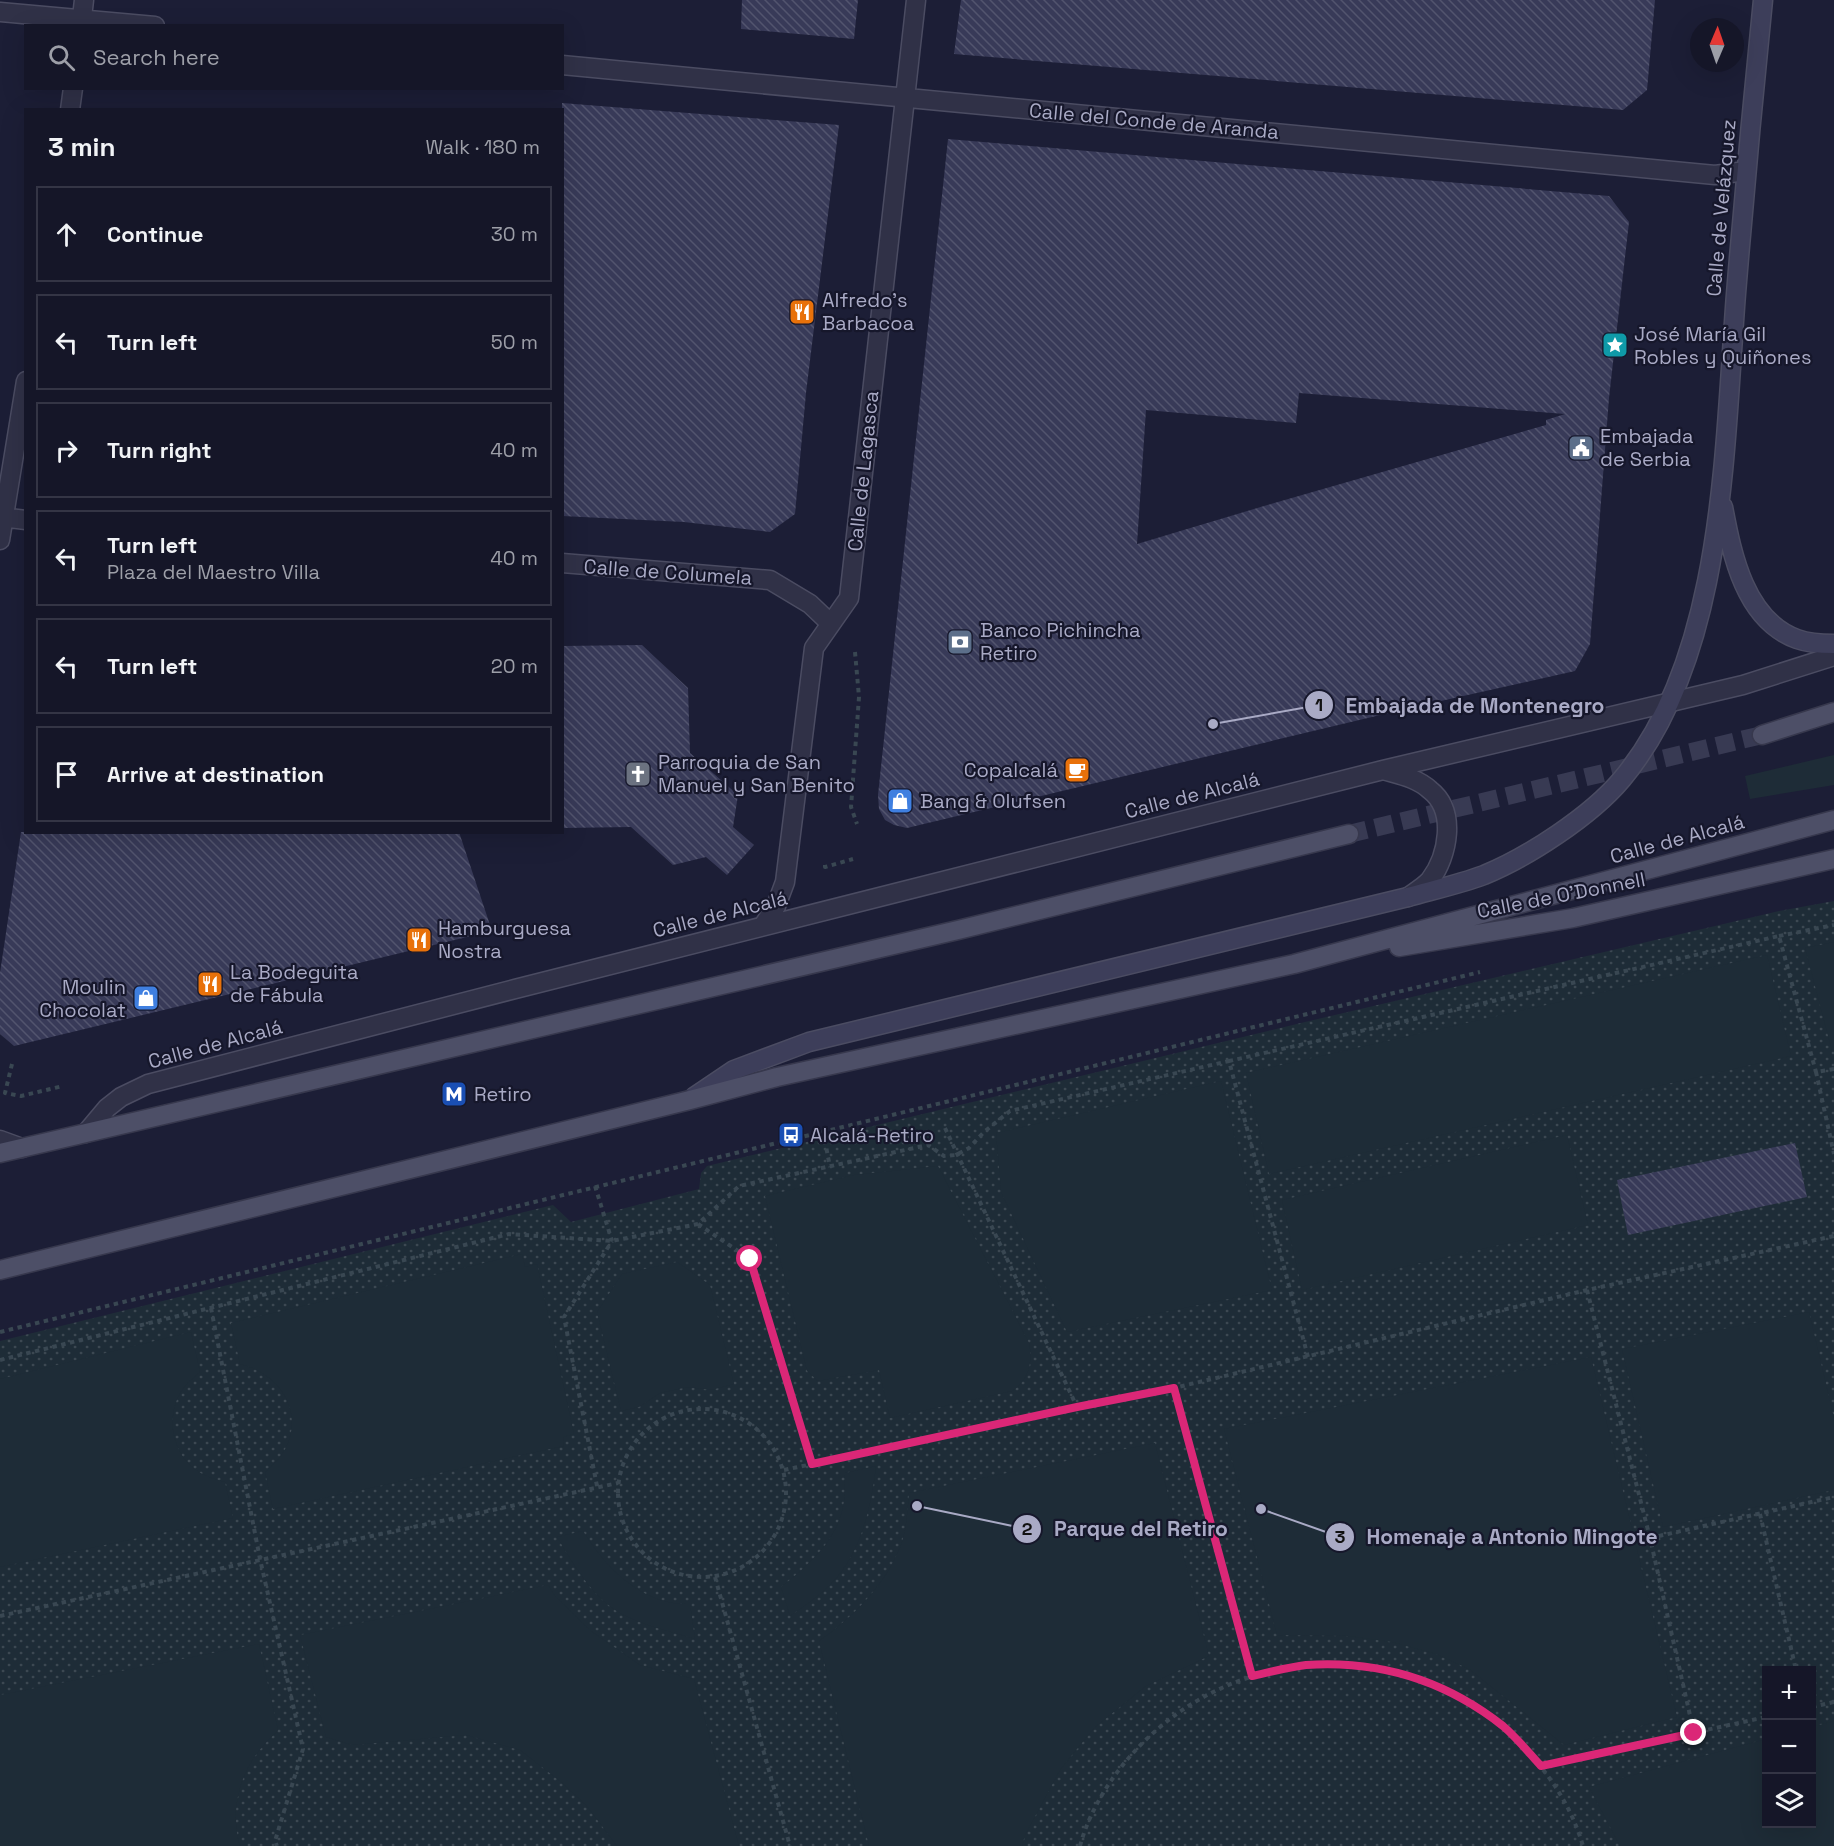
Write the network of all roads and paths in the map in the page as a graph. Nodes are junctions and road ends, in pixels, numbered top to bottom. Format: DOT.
graph roads {
  1 [pos="84,0"];
  2 [pos="916,0"];
  3 [pos="1763,0"];
  4 [pos="0,12"];
  5 [pos="81,22"];
  6 [pos="118,24"];
  7 [pos="564,64"];
  8 [pos="73,90"];
  9 [pos="905,97"];
  10 [pos="70,108"];
  11 [pos="1746,171"];
  12 [pos="24,392"];
  13 [pos="1721,495"];
  14 [pos="2,517"];
  15 [pos="24,520"];
  16 [pos="0,540"];
  17 [pos="564,563"];
  18 [pos="849,598"];
  19 [pos="831,624"];
  20 [pos="1834,644"];
  21 [pos="1834,656"];
  22 [pos="1670,701"];
  23 [pos="1834,712"];
  24 [pos="1762,735"];
  25 [pos="1383,770"];
  26 [pos="1834,820"];
  27 [pos="857,824"];
  28 [pos="1349,834"];
  29 [pos="826,858"];
  30 [pos="854,859"];
  31 [pos="1834,859"];
  32 [pos="1408,897"];
  33 [pos="1834,925"];
  34 [pos="763,926"];
  35 [pos="1779,936"];
  36 [pos="1294,964"];
  37 [pos="1484,971"];
  38 [pos="1229,1061"];
  39 [pos="12,1064"];
  40 [pos="1834,1069"];
  41 [pos="1816,1072"];
  42 [pos="63,1086"];
  43 [pos="690,1100"];
  44 [pos="945,1128"];
  45 [pos="823,1131"];
  46 [pos="86,1133"];
  47 [pos="0,1140"];
  48 [pos="22,1148"];
  49 [pos="0,1153"];
  50 [pos="1834,1154"];
  51 [pos="956,1155"];
  52 [pos="830,1167"];
  53 [pos="595,1186"];
  54 [pos="698,1224"];
  55 [pos="1834,1236"];
  56 [pos="612,1241"];
  57 [pos="0,1270"];
  58 [pos="1587,1290"];
  59 [pos="211,1308"];
  60 [pos="0,1332"];
  61 [pos="1308,1357"];
  62 [pos="0,1360"];
  63 [pos="1174,1388"];
  64 [pos="1077,1407"];
  65 [pos="812,1464"];
  66 [pos="784,1470"];
  67 [pos="618,1483"];
  68 [pos="597,1486"];
  69 [pos="1834,1497"];
  70 [pos="1760,1514"];
  71 [pos="1650,1538"];
  72 [pos="260,1559"];
  73 [pos="716,1576"];
  74 [pos="0,1616"];
  75 [pos="1795,1666"];
  76 [pos="1252,1676"];
  77 [pos="1834,1702"];
  78 [pos="1816,1706"];
  79 [pos="1762,1718"];
  80 [pos="1694,1733"];
  81 [pos="1541,1766"];
  82 [pos="277,1846"];
  83 [pos="790,1846"];
  84 [pos="1080,1846"];
  85 [pos="1583,1846"];
  1 -- 5 [label="street"];
  2 -- 9 [label="street, Calle de Lagasca"];
  3 -- 11 [label="main road, Calle de Velázquez"];
  4 -- 5 [label="street"];
  5 -- 6 [label="street"];
  7 -- 9 [label="street, Calle del Conde de Aranda"];
  8 -- 10 [label="street"];
  9 -- 11 [label="street, Calle del Conde de Aranda"];
  9 -- 18 [label="street, Calle de Lagasca"];
  11 -- 13 [label="main road, Calle de Velázquez"];
  12 -- 14 [label="street"];
  13 -- 20 [label="main road"];
  13 -- 22 [label="main road, Calle de Velázquez"];
  14 -- 15 [label="street"];
  14 -- 16 [label="street"];
  17 -- 19 [label="street, Calle de Columela"];
  18 -- 19 [label="street, Calle de Lagasca"];
  18 -- 27 [label="path"];
  19 -- 34 [label="street, Calle de Lagasca"];
  21 -- 22 [label="street, Calle de Alcalá"];
  22 -- 25 [label="street, Calle de Alcalá"];
  22 -- 32 [label="main road, Calle de Alcalá"];
  23 -- 24 [label="main road"];
  25 -- 32 [label="street, Calle de Alcalá"];
  25 -- 34 [label="street, Calle de Alcalá"];
  26 -- 36 [label="main road, Calle de Alcalá"];
  28 -- 46 [label="main road"];
  29 -- 30 [label="path"];
  31 -- 36 [label="main road, Calle de O'Donnell"];
  32 -- 43 [label="main road, Calle de Alcalá"];
  33 -- 35 [label="path"];
  34 -- 46 [label="street, Calle de Alcalá"];
  35 -- 38 [label="path"];
  35 -- 41 [label="path"];
  36 -- 43 [label="main road, Calle de Alcalá"];
  37 -- 45 [label="path"];
  38 -- 51 [label="path"];
  38 -- 61 [label="path"];
  39 -- 42 [label="path"];
  40 -- 41 [label="path"];
  41 -- 50 [label="path"];
  43 -- 57 [label="main road, Calle de Alcalá"];
  44 -- 51 [label="path"];
  45 -- 52 [label="path"];
  45 -- 53 [label="path"];
  46 -- 48 [label="main road"];
  47 -- 48 [label="street"];
  48 -- 49 [label="main road"];
  51 -- 52 [label="path"];
  51 -- 64 [label="path"];
  52 -- 54 [label="path"];
  53 -- 56 [label="path"];
  53 -- 60 [label="path"];
  54 -- 56 [label="path"];
  54 -- 65 [label="path"];
  55 -- 58 [label="path"];
  56 -- 59 [label="path"];
  56 -- 68 [label="path"];
  58 -- 61 [label="path"];
  58 -- 71 [label="path"];
  59 -- 62 [label="path"];
  59 -- 72 [label="path"];
  61 -- 63 [label="path"];
  63 -- 64 [label="path"];
  63 -- 76 [label="path"];
  64 -- 65 [label="path"];
  65 -- 66 [label="path"];
  66 -- 67 [label="path"];
  66 -- 73 [label="path"];
  67 -- 68 [label="path"];
  67 -- 73 [label="path"];
  68 -- 72 [label="path"];
  69 -- 70 [label="path"];
  70 -- 71 [label="path"];
  70 -- 75 [label="path"];
  71 -- 80 [label="path"];
  72 -- 74 [label="path"];
  72 -- 82 [label="path"];
  73 -- 83 [label="path"];
  76 -- 81 [label="path"];
  76 -- 84 [label="path"];
  77 -- 78 [label="path"];
  79 -- 80 [label="path"];
  80 -- 81 [label="path"];
  81 -- 85 [label="path"];
}
